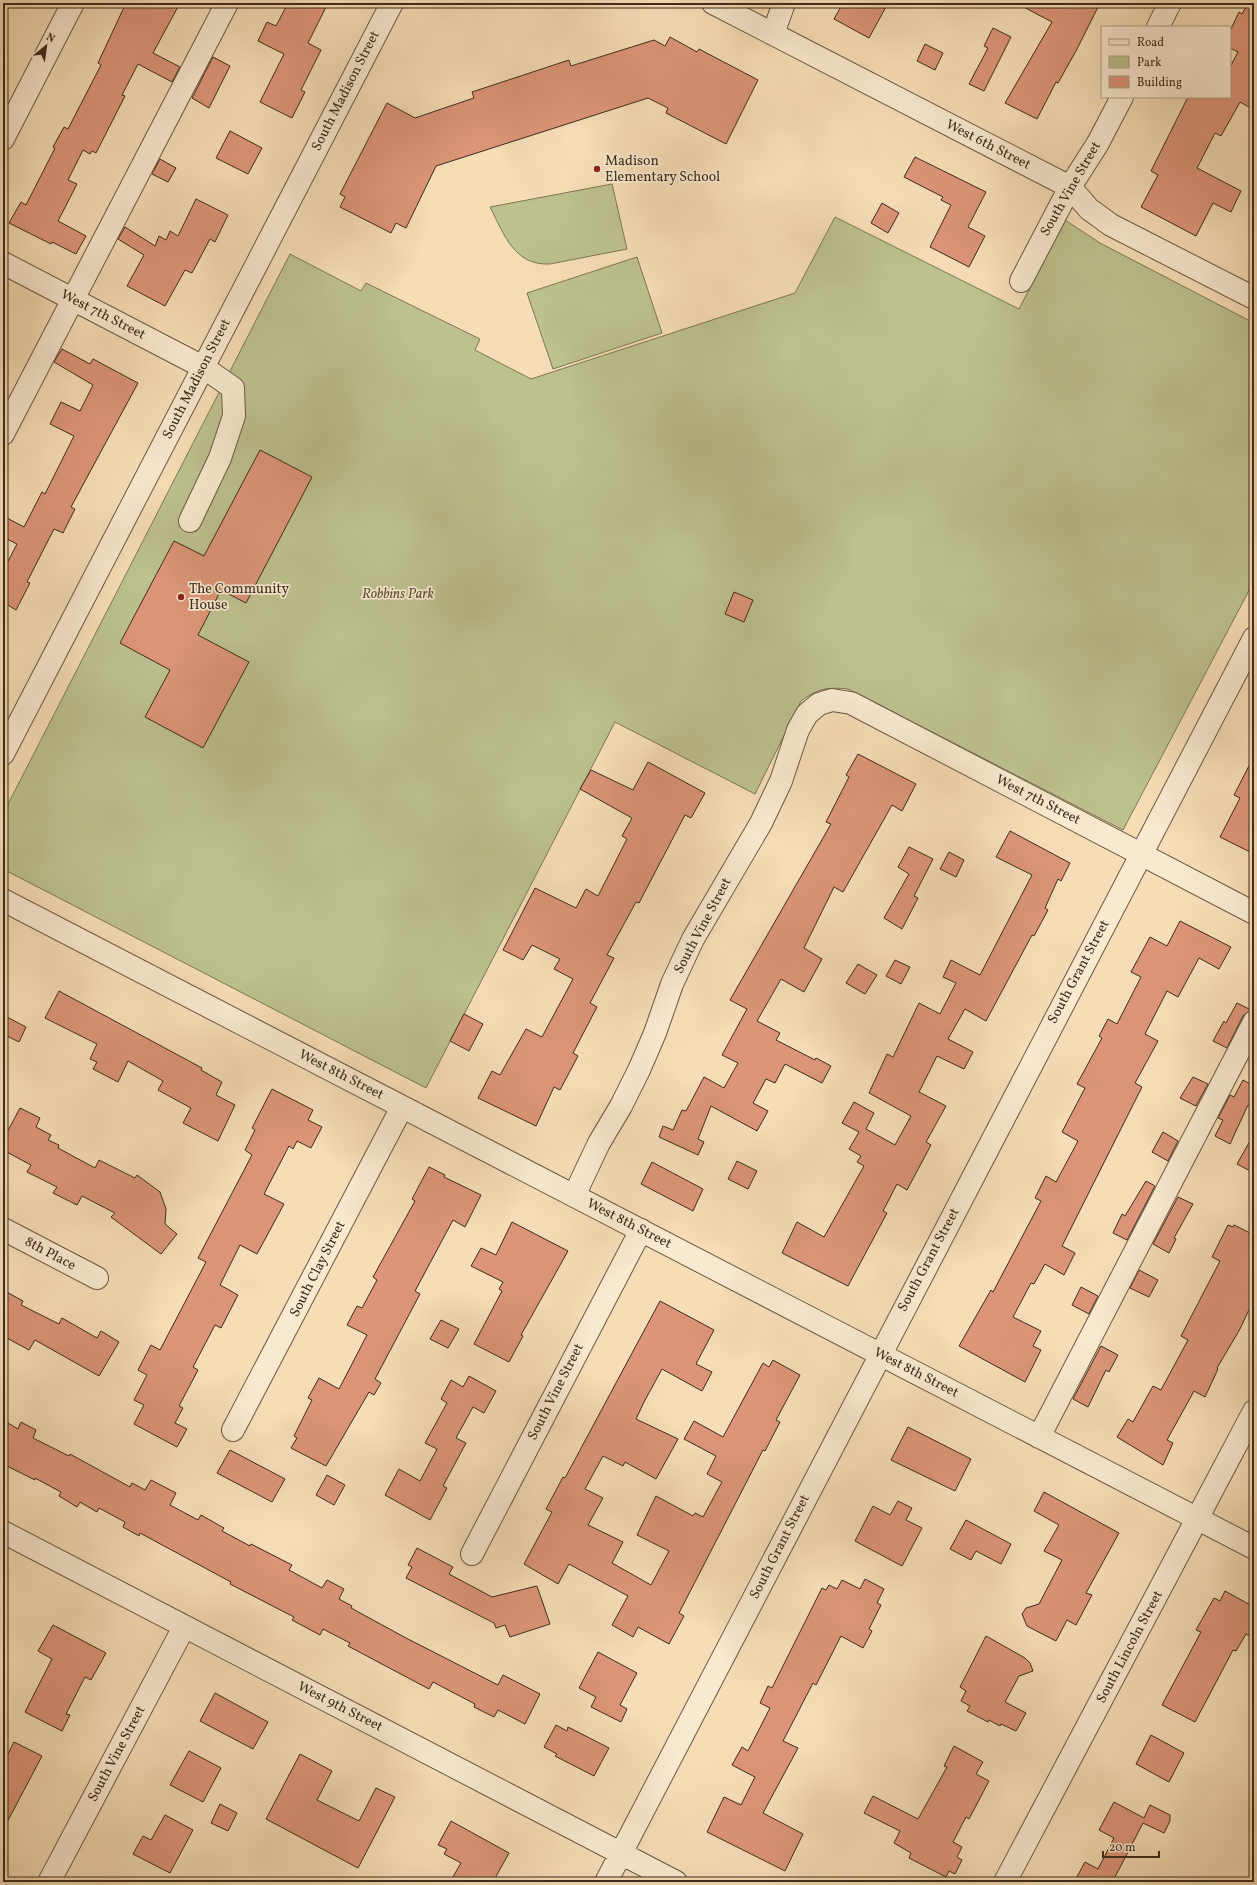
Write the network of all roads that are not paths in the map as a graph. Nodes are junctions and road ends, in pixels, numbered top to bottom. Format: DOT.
graph roads {
  1 [pos="73,3"];
  2 [pos="228,3"];
  3 [pos="392,3"];
  4 [pos="713,3"];
  5 [pos="784,3"];
  6 [pos="1170,3"];
  7 [pos="1158,26"];
  8 [pos="773,34"];
  9 [pos="1121,98"];
  10 [pos="3,139"];
  11 [pos="1070,187"];
  12 [pos="3,263"];
  13 [pos="1021,282"];
  14 [pos="1254,298"];
  15 [pos="73,299"];
  16 [pos="203,367"];
  17 [pos="3,434"];
  18 [pos="190,521"];
  19 [pos="1254,638"];
  20 [pos="819,704"];
  21 [pos="3,754"];
  22 [pos="1141,854"];
  23 [pos="3,900"];
  24 [pos="1254,913"];
  25 [pos="1254,1022"];
  26 [pos="402,1107"];
  27 [pos="574,1196"];
  28 [pos="3,1229"];
  29 [pos="641,1230"];
  30 [pos="97,1278"];
  31 [pos="880,1354"];
  32 [pos="1254,1411"];
  33 [pos="233,1430"];
  34 [pos="1038,1437"];
  35 [pos="1198,1519"];
  36 [pos="3,1532"];
  37 [pos="1254,1548"];
  38 [pos="472,1554"];
  39 [pos="184,1626"];
  40 [pos="621,1854"];
  41 [pos="49,1882"];
  42 [pos="606,1882"];
  43 [pos="676,1882"];
  44 [pos="1005,1882"];
  1 -- 10 [label="street"];
  2 -- 15 [label="street"];
  3 -- 16 [label="street, South Madison Street"];
  4 -- 8 [label="street, West 6th Street"];
  5 -- 8 [label="street"];
  6 -- 7 [label="street"];
  8 -- 11 [label="street, West 6th Street"];
  9 -- 11 [label="street, South Vine Street"];
  11 -- 13 [label="street, South Vine Street"];
  11 -- 14 [label="street, West 6th Street"];
  12 -- 15 [label="street, West 7th Street"];
  15 -- 16 [label="street, West 7th Street"];
  15 -- 17 [label="street"];
  16 -- 18 [label="street, West 7th Street"];
  16 -- 21 [label="street, South Madison Street"];
  19 -- 22 [label="street, South Grant Street"];
  20 -- 22 [label="street, West 7th Street"];
  20 -- 27 [label="street, South Vine Street"];
  22 -- 24 [label="street, West 7th Street"];
  22 -- 31 [label="street, South Grant Street"];
  23 -- 26 [label="street, West 8th Street"];
  25 -- 34 [label="street"];
  26 -- 27 [label="street, West 8th Street"];
  26 -- 33 [label="street, South Clay Street"];
  27 -- 29 [label="street, West 8th Street"];
  28 -- 30 [label="street, 8th Place"];
  29 -- 31 [label="street, West 8th Street"];
  29 -- 38 [label="street, South Vine Street"];
  31 -- 34 [label="street, West 8th Street"];
  31 -- 40 [label="street, South Grant Street"];
  32 -- 35 [label="street, South Lincoln Street"];
  34 -- 35 [label="street, West 8th Street"];
  35 -- 37 [label="street, West 8th Street"];
  35 -- 44 [label="street, South Lincoln Street"];
  36 -- 39 [label="street, West 9th Street"];
  39 -- 40 [label="street, West 9th Street"];
  39 -- 41 [label="street, South Vine Street"];
  40 -- 42 [label="street, South Grant Street"];
  40 -- 43 [label="street, West 9th Street"];
}
